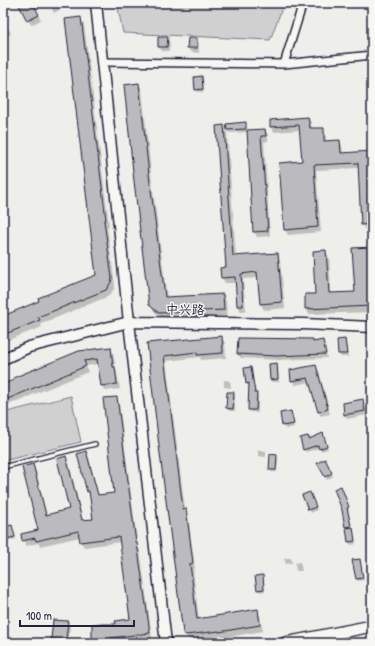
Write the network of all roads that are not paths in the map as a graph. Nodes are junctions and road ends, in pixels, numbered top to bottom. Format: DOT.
graph roads {
  1 [pos="96,3"];
  2 [pos="303,3"];
  3 [pos="372,55"];
  4 [pos="102,62"];
  5 [pos="284,64"];
  6 [pos="129,322"];
  7 [pos="372,327"];
  8 [pos="3,359"];
  9 [pos="95,444"];
  10 [pos="3,467"];
  11 [pos="372,626"];
  12 [pos="166,643"];
  13 [pos="285,643"];
  1 -- 4 [label="main road"];
  2 -- 5 [label="street"];
  3 -- 5 [label="street"];
  4 -- 5 [label="street"];
  4 -- 6 [label="main road"];
  6 -- 7 [label="main road, 中兴路"];
  6 -- 8 [label="main road, 中兴路"];
  6 -- 12 [label="main road"];
  9 -- 10 [label="lane"];
  11 -- 13 [label="main road"];
}
